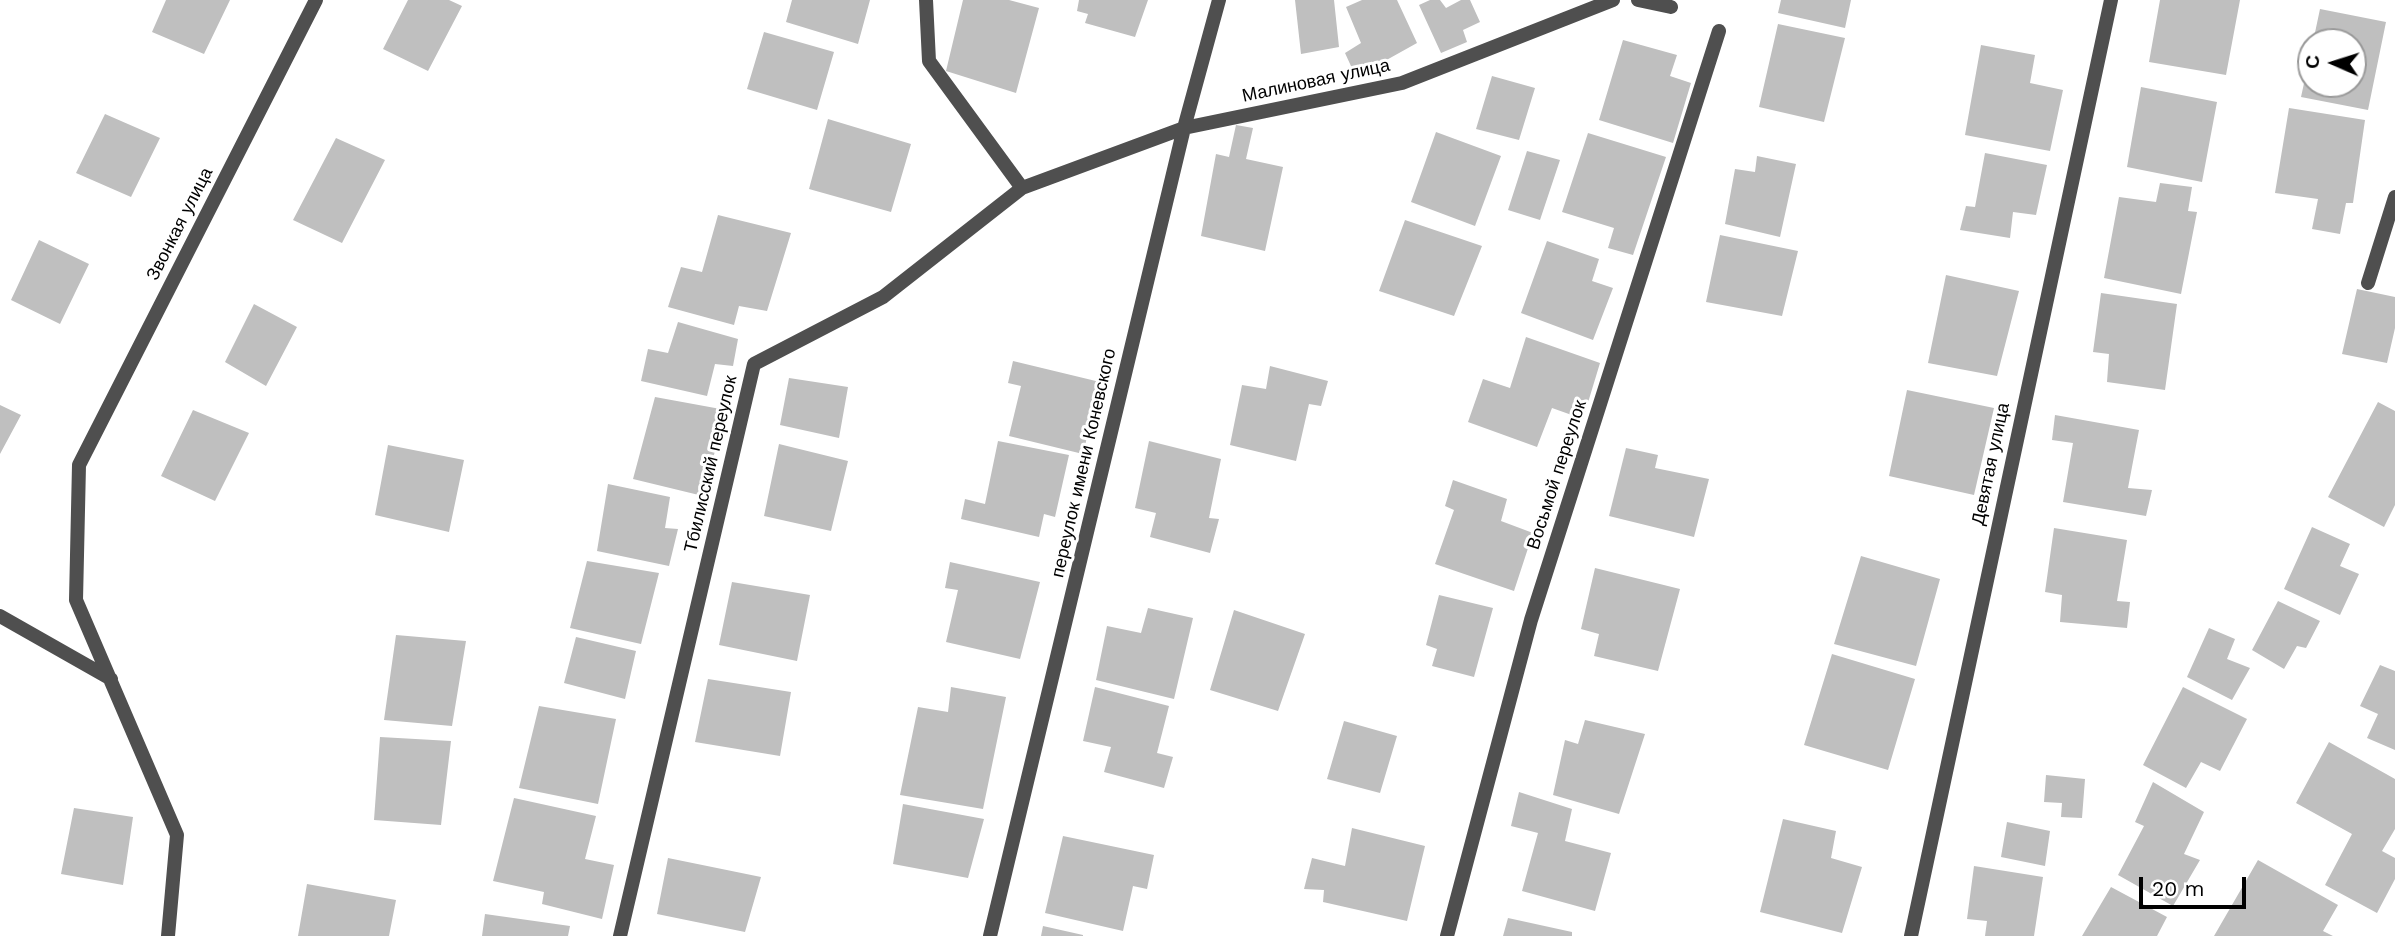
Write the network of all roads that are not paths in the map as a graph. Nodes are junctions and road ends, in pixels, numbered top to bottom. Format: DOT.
graph roads {
  1 [pos="316,0"];
  2 [pos="926,0"];
  3 [pos="1219,0"];
  4 [pos="1613,0"];
  5 [pos="1638,0"];
  6 [pos="2110,0"];
  7 [pos="1671,7"];
  8 [pos="1719,31"];
  9 [pos="1184,128"];
  10 [pos="1022,187"];
  11 [pos="2395,197"];
  12 [pos="2368,283"];
  13 [pos="0,616"];
  14 [pos="111,680"];
  15 [pos="168,936"];
  16 [pos="620,936"];
  17 [pos="990,936"];
  18 [pos="1447,936"];
  19 [pos="1911,936"];
  1 -- 14 [label="street, Звонкая улица"];
  2 -- 10 [label="street"];
  3 -- 9 [label="street, переулок имени Коневского"];
  4 -- 9 [label="street, Малиновая улица"];
  5 -- 7 [label="street"];
  6 -- 19 [label="street, Девятая улица"];
  8 -- 18 [label="street, Восьмой переулок"];
  9 -- 10 [label="street, Малиновая улица"];
  9 -- 17 [label="street, переулок имени Коневского"];
  10 -- 16 [label="street, Тбилисский переулок"];
  11 -- 12 [label="street"];
  13 -- 14 [label="street"];
  14 -- 15 [label="street"];
}
